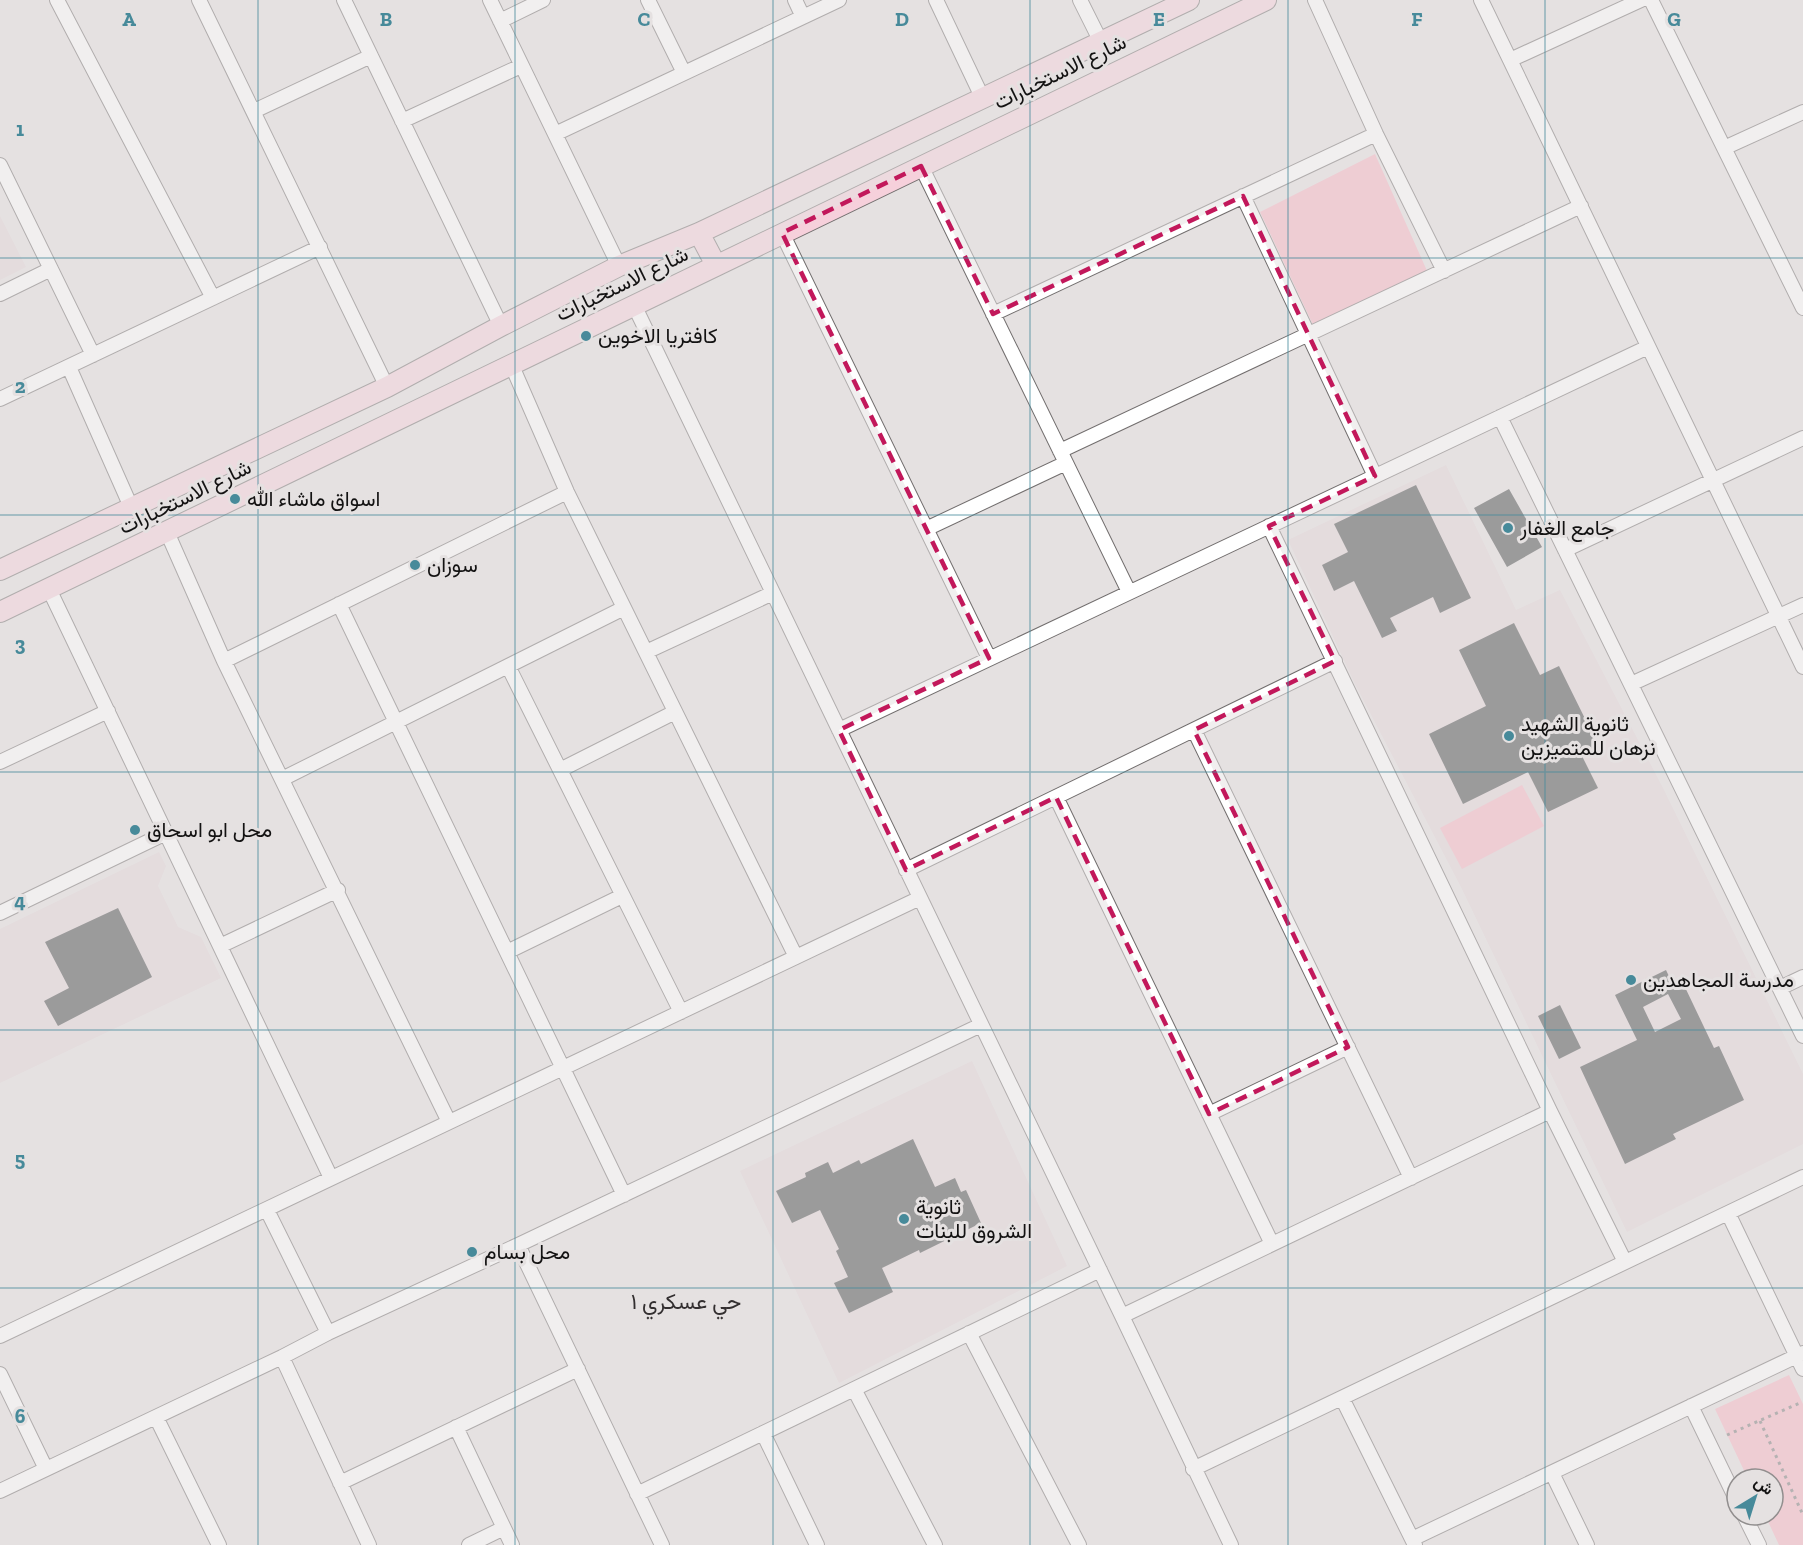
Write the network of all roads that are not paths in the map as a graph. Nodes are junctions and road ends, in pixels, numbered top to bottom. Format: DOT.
graph roads {
  1 [pos="57,0"];
  2 [pos="200,0"];
  3 [pos="344,0"];
  4 [pos="489,0"];
  5 [pos="543,0"];
  6 [pos="648,0"];
  7 [pos="795,0"];
  8 [pos="839,0"];
  9 [pos="936,0"];
  10 [pos="1080,0"];
  11 [pos="1189,0"];
  12 [pos="1266,0"];
  13 [pos="1315,0"];
  14 [pos="1481,0"];
  15 [pos="1641,0"];
  16 [pos="1651,0"];
  17 [pos="803,17"];
  18 [pos="500,21"];
  19 [pos="1101,42"];
  20 [pos="371,56"];
  21 [pos="1510,60"];
  22 [pos="521,66"];
  23 [pos="684,73"];
  24 [pos="983,99"];
  25 [pos="254,111"];
  26 [pos="1803,112"];
  27 [pos="402,121"];
  28 [pos="555,134"];
  29 [pos="1376,134"];
  30 [pos="1724,148"];
  31 [pos="0,165"];
  32 [pos="921,166"];
  33 [pos="1244,196"];
  34 [pos="1581,206"];
  35 [pos="699,233"];
  36 [pos="782,233"];
  37 [pos="320,247"];
  38 [pos="716,265"];
  39 [pos="620,266"];
  40 [pos="51,269"];
  41 [pos="1444,271"];
  42 [pos="0,294"];
  43 [pos="213,298"];
  44 [pos="634,305"];
  45 [pos="1803,308"];
  46 [pos="993,314"];
  47 [pos="501,326"];
  48 [pos="1309,334"];
  49 [pos="1648,346"];
  50 [pos="93,356"];
  51 [pos="69,366"];
  52 [pos="512,366"];
  53 [pos="387,387"];
  54 [pos="0,399"];
  55 [pos="1500,417"];
  56 [pos="1803,438"];
  57 [pos="1063,457"];
  58 [pos="1375,476"];
  59 [pos="1713,481"];
  60 [pos="567,492"];
  61 [pos="131,507"];
  62 [pos="1269,526"];
  63 [pos="927,529"];
  64 [pos="167,532"];
  65 [pos="1565,549"];
  66 [pos="0,570"];
  67 [pos="49,589"];
  68 [pos="1129,592"];
  69 [pos="773,593"];
  70 [pos="339,604"];
  71 [pos="1803,605"];
  72 [pos="624,608"];
  73 [pos="0,612"];
  74 [pos="1778,616"];
  75 [pos="646,652"];
  76 [pos="989,658"];
  77 [pos="225,661"];
  78 [pos="1335,661"];
  79 [pos="508,666"];
  80 [pos="1803,667"];
  81 [pos="1631,684"];
  82 [pos="108,711"];
  83 [pos="675,712"];
  84 [pos="396,722"];
  85 [pos="838,729"];
  86 [pos="1194,730"];
  87 [pos="0,762"];
  88 [pos="560,770"];
  89 [pos="282,779"];
  90 [pos="1056,797"];
  91 [pos="166,833"];
  92 [pos="906,870"];
  93 [pos="338,891"];
  94 [pos="622,896"];
  95 [pos="920,898"];
  96 [pos="0,913"];
  97 [pos="220,945"];
  98 [pos="507,952"];
  99 [pos="796,957"];
  100 [pos="1803,977"];
  101 [pos="1780,988"];
  102 [pos="681,1012"];
  103 [pos="981,1025"];
  104 [pos="1803,1036"];
  105 [pos="1348,1047"];
  106 [pos="562,1068"];
  107 [pos="1550,1111"];
  108 [pos="1209,1114"];
  109 [pos="449,1122"];
  110 [pos="1803,1177"];
  111 [pos="331,1178"];
  112 [pos="1411,1178"];
  113 [pos="624,1195"];
  114 [pos="267,1210"];
  115 [pos="1728,1212"];
  116 [pos="1272,1244"];
  117 [pos="518,1245"];
  118 [pos="1625,1262"];
  119 [pos="1100,1270"];
  120 [pos="1122,1316"];
  121 [pos="328,1333"];
  122 [pos="969,1333"];
  123 [pos="0,1336"];
  124 [pos="1800,1354"];
  125 [pos="282,1357"];
  126 [pos="578,1369"];
  127 [pos="1803,1369"];
  128 [pos="0,1374"];
  129 [pos="854,1389"];
  130 [pos="1342,1398"];
  131 [pos="1691,1406"];
  132 [pos="156,1417"];
  133 [pos="456,1427"];
  134 [pos="763,1433"];
  135 [pos="46,1469"];
  136 [pos="1194,1469"];
  137 [pos="1552,1473"];
  138 [pos="1725,1476"];
  139 [pos="340,1483"];
  140 [pos="0,1491"];
  141 [pos="637,1494"];
  142 [pos="1750,1527"];
  143 [pos="504,1528"];
  144 [pos="1413,1542"];
  145 [pos="215,1544"];
  146 [pos="369,1545"];
  147 [pos="469,1545"];
  148 [pos="512,1545"];
  149 [pos="662,1545"];
  150 [pos="817,1545"];
  151 [pos="935,1545"];
  152 [pos="1080,1545"];
  153 [pos="1231,1545"];
  154 [pos="1587,1545"];
  155 [pos="1759,1545"];
  1 -- 43 [label="street"];
  2 -- 25 [label="street"];
  3 -- 20 [label="street"];
  4 -- 18 [label="street"];
  5 -- 18 [label="street"];
  6 -- 23 [label="street"];
  7 -- 17 [label="street"];
  8 -- 17 [label="street"];
  9 -- 24 [label="street"];
  10 -- 19 [label="street"];
  11 -- 19 [label="main road, شارع الاستخبارات"];
  12 -- 32 [label="main road, شارع الاستخبارات"];
  13 -- 29 [label="street"];
  14 -- 21 [label="street"];
  15 -- 21 [label="street"];
  16 -- 30 [label="street"];
  17 -- 23 [label="street"];
  18 -- 22 [label="street"];
  19 -- 24 [label="main road, شارع الاستخبارات"];
  20 -- 25 [label="street"];
  20 -- 27 [label="street"];
  21 -- 34 [label="street"];
  22 -- 27 [label="street"];
  22 -- 28 [label="street"];
  23 -- 28 [label="street"];
  24 -- 35 [label="main road, شارع الاستخبارات"];
  25 -- 37 [label="street"];
  26 -- 30 [label="street"];
  27 -- 47 [label="street"];
  28 -- 39 [label="street"];
  29 -- 33 [label="street"];
  29 -- 41 [label="street"];
  30 -- 45 [label="street"];
  31 -- 40 [label="street"];
  32 -- 36 [label="main road, شارع الاستخبارات"];
  32 -- 46 [label="street"];
  33 -- 46 [label="street"];
  33 -- 48 [label="street"];
  34 -- 41 [label="street"];
  34 -- 49 [label="street"];
  35 -- 38 [label="main road"];
  35 -- 39 [label="main road, شارع الاستخبارات"];
  36 -- 38 [label="main road, شارع الاستخبارات"];
  36 -- 63 [label="street"];
  37 -- 43 [label="street"];
  37 -- 53 [label="street"];
  38 -- 44 [label="main road, شارع الاستخبارات"];
  39 -- 47 [label="main road, شارع الاستخبارات"];
  40 -- 42 [label="street"];
  40 -- 50 [label="street"];
  41 -- 48 [label="street"];
  43 -- 50 [label="street"];
  44 -- 52 [label="main road, شارع الاستخبارات"];
  44 -- 69 [label="street"];
  46 -- 57 [label="street"];
  47 -- 53 [label="main road, شارع الاستخبارات"];
  48 -- 57 [label="street"];
  48 -- 58 [label="street"];
  49 -- 55 [label="street"];
  49 -- 59 [label="street"];
  50 -- 51 [label="street"];
  51 -- 54 [label="street"];
  51 -- 61 [label="street"];
  52 -- 60 [label="street"];
  52 -- 64 [label="main road, شارع الاستخبارات"];
  53 -- 61 [label="main road, شارع الاستخبارات"];
  55 -- 58 [label="street"];
  55 -- 65 [label="street"];
  56 -- 59 [label="street"];
  57 -- 63 [label="street"];
  57 -- 68 [label="street"];
  58 -- 62 [label="street"];
  59 -- 65 [label="street"];
  59 -- 74 [label="street"];
  60 -- 70 [label="street"];
  60 -- 72 [label="street"];
  61 -- 66 [label="main road, شارع الاستخبارات"];
  62 -- 68 [label="street"];
  62 -- 78 [label="street"];
  63 -- 76 [label="street"];
  64 -- 67 [label="main road, شارع الاستخبارات"];
  64 -- 77 [label="street"];
  65 -- 81 [label="street"];
  67 -- 73 [label="main road, شارع الاستخبارات"];
  67 -- 82 [label="street"];
  68 -- 76 [label="street"];
  69 -- 75 [label="street"];
  69 -- 85 [label="street"];
  70 -- 77 [label="street"];
  70 -- 84 [label="street"];
  71 -- 74 [label="street"];
  72 -- 75 [label="street"];
  72 -- 79 [label="street"];
  74 -- 80 [label="street"];
  74 -- 81 [label="street"];
  75 -- 83 [label="street"];
  76 -- 85 [label="street"];
  77 -- 89 [label="street"];
  78 -- 86 [label="street"];
  78 -- 107 [label="street"];
  79 -- 84 [label="street"];
  79 -- 88 [label="street"];
  81 -- 101 [label="street"];
  82 -- 87 [label="street"];
  82 -- 91 [label="street"];
  83 -- 88 [label="street"];
  83 -- 99 [label="street"];
  84 -- 89 [label="street"];
  84 -- 98 [label="street"];
  85 -- 92 [label="street"];
  86 -- 90 [label="street"];
  86 -- 105 [label="street"];
  88 -- 94 [label="street"];
  89 -- 93 [label="street"];
  90 -- 92 [label="street"];
  90 -- 108 [label="street"];
  91 -- 96 [label="street"];
  91 -- 97 [label="street"];
  92 -- 95 [label="street"];
  93 -- 97 [label="street"];
  93 -- 109 [label="street"];
  94 -- 98 [label="street"];
  94 -- 102 [label="street"];
  95 -- 99 [label="street"];
  95 -- 103 [label="street"];
  97 -- 111 [label="street"];
  98 -- 106 [label="street"];
  99 -- 102 [label="street"];
  100 -- 101 [label="street"];
  101 -- 104 [label="street"];
  102 -- 106 [label="street"];
  103 -- 113 [label="street"];
  103 -- 119 [label="street"];
  105 -- 108 [label="street"];
  105 -- 112 [label="street"];
  106 -- 109 [label="street"];
  106 -- 113 [label="street"];
  107 -- 112 [label="street"];
  107 -- 118 [label="street"];
  108 -- 116 [label="street"];
  109 -- 111 [label="street"];
  110 -- 115 [label="street"];
  111 -- 114 [label="street"];
  112 -- 116 [label="street"];
  113 -- 117 [label="street"];
  114 -- 121 [label="street"];
  114 -- 123 [label="street"];
  115 -- 118 [label="street"];
  115 -- 124 [label="street"];
  116 -- 120 [label="street"];
  117 -- 121 [label="street"];
  117 -- 126 [label="street"];
  118 -- 130 [label="street"];
  119 -- 120 [label="street"];
  119 -- 122 [label="street"];
  120 -- 136 [label="street"];
  121 -- 125 [label="street"];
  122 -- 129 [label="street"];
  122 -- 152 [label="street"];
  124 -- 127 [label="street"];
  124 -- 131 [label="street"];
  125 -- 132 [label="street"];
  125 -- 139 [label="street"];
  126 -- 133 [label="street"];
  126 -- 141 [label="street"];
  128 -- 135 [label="street"];
  129 -- 134 [label="street"];
  129 -- 151 [label="street"];
  130 -- 136 [label="street"];
  130 -- 144 [label="street"];
  131 -- 137 [label="street"];
  131 -- 138 [label="street"];
  132 -- 135 [label="street"];
  132 -- 145 [label="street"];
  133 -- 139 [label="street"];
  133 -- 143 [label="street"];
  134 -- 141 [label="street"];
  134 -- 150 [label="street"];
  135 -- 140 [label="street"];
  136 -- 153 [label="street"];
  137 -- 144 [label="street"];
  137 -- 154 [label="street"];
  139 -- 146 [label="street"];
  141 -- 149 [label="street"];
  142 -- 155 [label="street"];
  143 -- 147 [label="street"];
  143 -- 148 [label="street"];
}
